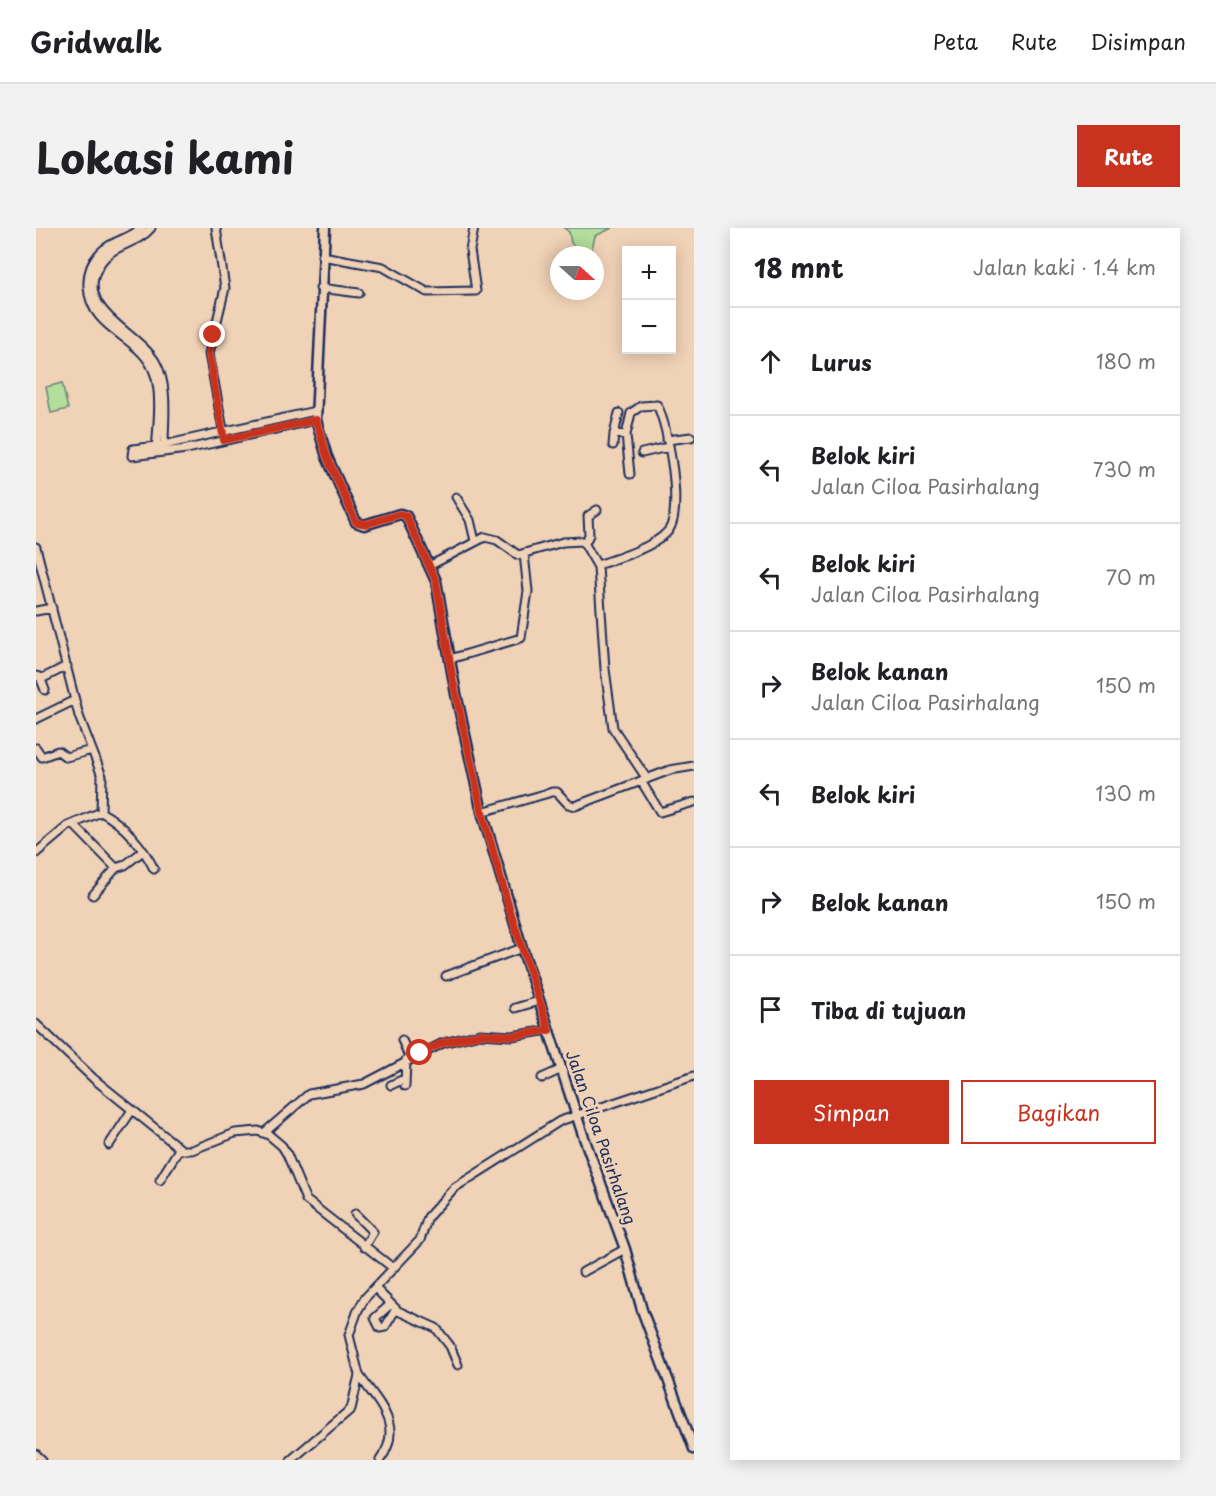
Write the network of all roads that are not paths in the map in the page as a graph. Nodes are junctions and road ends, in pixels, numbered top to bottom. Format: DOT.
graph roads {
  1 [pos="142,228"];
  2 [pos="151,228"];
  3 [pos="216,228"];
  4 [pos="325,228"];
  5 [pos="474,228"];
  6 [pos="322,256"];
  7 [pos="320,288"];
  8 [pos="359,293"];
  9 [pos="315,411"];
  10 [pos="619,413"];
  11 [pos="316,420"];
  12 [pos="614,434"];
  13 [pos="626,435"];
  14 [pos="224,437"];
  15 [pos="691,437"];
  16 [pos="667,443"];
  17 [pos="613,445"];
  18 [pos="164,448"];
  19 [pos="156,449"];
  20 [pos="132,452"];
  21 [pos="642,453"];
  22 [pos="630,474"];
  23 [pos="456,497"];
  24 [pos="597,510"];
  25 [pos="475,541"];
  26 [pos="585,543"];
  27 [pos="36,547"];
  28 [pos="524,554"];
  29 [pos="597,565"];
  30 [pos="429,566"];
  31 [pos="52,608"];
  32 [pos="36,611"];
  33 [pos="450,658"];
  34 [pos="67,666"];
  35 [pos="38,678"];
  36 [pos="45,690"];
  37 [pos="75,700"];
  38 [pos="36,718"];
  39 [pos="36,748"];
  40 [pos="92,750"];
  41 [pos="694,766"];
  42 [pos="644,780"];
  43 [pos="694,802"];
  44 [pos="101,812"];
  45 [pos="482,812"];
  46 [pos="73,824"];
  47 [pos="143,851"];
  48 [pos="36,853"];
  49 [pos="116,868"];
  50 [pos="154,868"];
  51 [pos="93,895"];
  52 [pos="522,948"];
  53 [pos="446,976"];
  54 [pos="539,1000"];
  55 [pos="515,1008"];
  56 [pos="36,1024"];
  57 [pos="549,1030"];
  58 [pos="402,1040"];
  59 [pos="408,1059"];
  60 [pos="562,1069"];
  61 [pos="694,1076"];
  62 [pos="542,1078"];
  63 [pos="392,1086"];
  64 [pos="132,1110"];
  65 [pos="576,1114"];
  66 [pos="264,1133"];
  67 [pos="109,1145"];
  68 [pos="179,1149"];
  69 [pos="159,1180"];
  70 [pos="355,1214"];
  71 [pos="364,1247"];
  72 [pos="625,1249"];
  73 [pos="393,1268"];
  74 [pos="584,1272"];
  75 [pos="376,1289"];
  76 [pos="458,1365"];
  77 [pos="359,1375"];
  78 [pos="691,1431"];
  79 [pos="694,1449"];
  80 [pos="36,1454"];
  81 [pos="42,1460"];
  82 [pos="291,1460"];
  83 [pos="380,1460"];
  1 -- 19 [label="street"];
  2 -- 18 [label="street"];
  3 -- 14 [label="street"];
  4 -- 6 [label="main road, Jalan Ciloa Pasirhalang"];
  5 -- 6 [label="street"];
  6 -- 7 [label="main road, Jalan Ciloa Pasirhalang"];
  7 -- 8 [label="street"];
  7 -- 9 [label="main road, Jalan Ciloa Pasirhalang"];
  9 -- 11 [label="main road, Jalan Ciloa Pasirhalang"];
  9 -- 14 [label="street"];
  10 -- 12 [label="street"];
  11 -- 14 [label="street"];
  11 -- 30 [label="main road, Jalan Ciloa Pasirhalang"];
  12 -- 13 [label="street"];
  12 -- 17 [label="street"];
  13 -- 16 [label="street"];
  13 -- 22 [label="street"];
  14 -- 18 [label="street"];
  15 -- 16 [label="street"];
  16 -- 21 [label="street"];
  16 -- 29 [label="street"];
  18 -- 19 [label="street"];
  19 -- 20 [label="street"];
  23 -- 25 [label="street"];
  24 -- 26 [label="street"];
  25 -- 28 [label="street"];
  25 -- 30 [label="street"];
  26 -- 28 [label="street"];
  26 -- 29 [label="street"];
  27 -- 31 [label="street"];
  28 -- 33 [label="street"];
  29 -- 42 [label="street"];
  30 -- 33 [label="main road, Jalan Ciloa Pasirhalang"];
  31 -- 32 [label="street"];
  31 -- 34 [label="street"];
  33 -- 45 [label="main road, Jalan Ciloa Pasirhalang"];
  34 -- 35 [label="street"];
  34 -- 37 [label="street"];
  35 -- 36 [label="street"];
  37 -- 38 [label="street"];
  37 -- 40 [label="street"];
  39 -- 40 [label="street"];
  40 -- 44 [label="street"];
  41 -- 42 [label="street"];
  42 -- 43 [label="street"];
  42 -- 45 [label="street"];
  44 -- 46 [label="street"];
  44 -- 47 [label="street"];
  45 -- 52 [label="main road, Jalan Ciloa Pasirhalang"];
  46 -- 48 [label="street"];
  46 -- 49 [label="street"];
  47 -- 49 [label="street"];
  47 -- 50 [label="street"];
  49 -- 51 [label="street"];
  52 -- 53 [label="street"];
  52 -- 54 [label="main road, Jalan Ciloa Pasirhalang"];
  54 -- 55 [label="street"];
  54 -- 57 [label="main road, Jalan Ciloa Pasirhalang"];
  56 -- 64 [label="street"];
  57 -- 59 [label="street"];
  57 -- 60 [label="main road, Jalan Ciloa Pasirhalang"];
  58 -- 59 [label="street"];
  59 -- 63 [label="street"];
  59 -- 66 [label="street"];
  60 -- 62 [label="street"];
  60 -- 65 [label="main road, Jalan Ciloa Pasirhalang"];
  61 -- 65 [label="street"];
  64 -- 67 [label="street"];
  64 -- 68 [label="street"];
  65 -- 72 [label="main road, Jalan Ciloa Pasirhalang"];
  65 -- 73 [label="street"];
  66 -- 68 [label="street"];
  66 -- 71 [label="street"];
  68 -- 69 [label="street"];
  70 -- 71 [label="street"];
  71 -- 73 [label="street"];
  72 -- 74 [label="street"];
  72 -- 78 [label="main road, Jalan Ciloa Pasirhalang"];
  73 -- 75 [label="street"];
  75 -- 76 [label="street"];
  75 -- 77 [label="street"];
  77 -- 82 [label="street"];
  77 -- 83 [label="street"];
  78 -- 79 [label="main road, Jalan Ciloa Pasirhalang"];
  80 -- 81 [label="street"];
}
